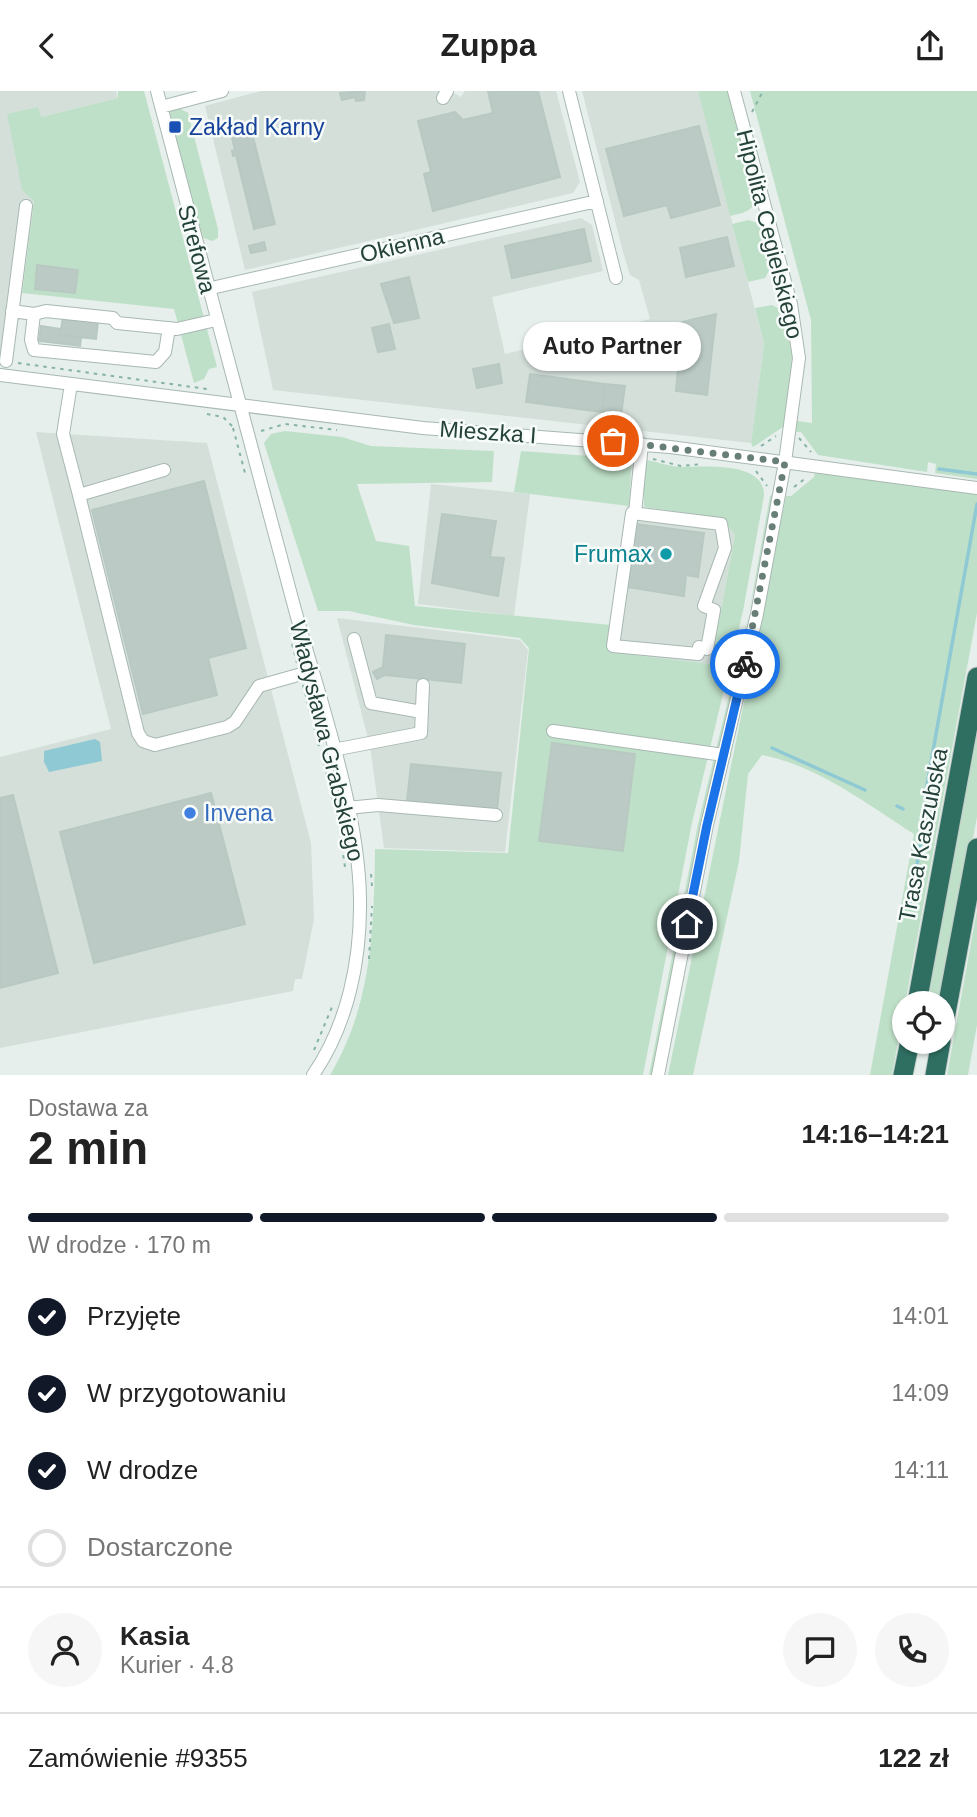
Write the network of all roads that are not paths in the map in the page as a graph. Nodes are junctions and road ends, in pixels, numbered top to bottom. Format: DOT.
graph roads {
  1 [pos="157,91"];
  2 [pos="222,91"];
  3 [pos="569,91"];
  4 [pos="734,91"];
  5 [pos="161,107"];
  6 [pos="597,201"];
  7 [pos="26,206"];
  8 [pos="616,278"];
  9 [pos="208,289"];
  10 [pos="12,311"];
  11 [pos="34,314"];
  12 [pos="216,320"];
  13 [pos="169,328"];
  14 [pos="6,361"];
  15 [pos="0,375"];
  16 [pos="71,384"];
  17 [pos="240,406"];
  18 [pos="642,444"];
  19 [pos="785,462"];
  20 [pos="164,470"];
  21 [pos="977,488"];
  22 [pos="79,495"];
  23 [pos="636,510"];
  24 [pos="354,639"];
  25 [pos="306,672"];
  26 [pos="977,677"];
  27 [pos="423,685"];
  28 [pos="422,712"];
  29 [pos="553,731"];
  30 [pos="333,750"];
  31 [pos="724,755"];
  32 [pos="348,807"];
  33 [pos="496,815"];
  34 [pos="977,848"];
  35 [pos="919,991"];
  36 [pos="950,991"];
  37 [pos="907,1054"];
  38 [pos="938,1054"];
  39 [pos="313,1075"];
  40 [pos="658,1075"];
  41 [pos="903,1075"];
  42 [pos="934,1075"];
  1 -- 5 [label="street, Strefowa"];
  2 -- 5 [label="street"];
  3 -- 6 [label="street"];
  4 -- 19 [label="street, Hipolita Cegielskiego"];
  5 -- 9 [label="street, Strefowa"];
  6 -- 8 [label="street"];
  6 -- 9 [label="street, Okienna"];
  7 -- 10 [label="street"];
  9 -- 12 [label="street, Strefowa"];
  10 -- 11 [label="street"];
  10 -- 14 [label="street"];
  11 -- 13 [label="street"];
  11 -- 13 [label="street"];
  12 -- 13 [label="street"];
  12 -- 17 [label="street, Strefowa"];
  15 -- 16 [label="street, Mieszka I"];
  16 -- 17 [label="street, Mieszka I"];
  16 -- 22 [label="street"];
  17 -- 18 [label="street, Mieszka I"];
  17 -- 25 [label="street, Władysława Grabskiego"];
  18 -- 19 [label="street, Mieszka I"];
  18 -- 23 [label="street"];
  19 -- 21 [label="street, Mieszka I"];
  19 -- 31 [label="street, Hipolita Cegielskiego"];
  20 -- 22 [label="street"];
  22 -- 25 [label="street"];
  23 -- 23 [label="street"];
  24 -- 28 [label="street"];
  25 -- 30 [label="street, Władysława Grabskiego"];
  26 -- 35 [label="highway, Trasa Kaszubska"];
  27 -- 28 [label="street"];
  28 -- 30 [label="street"];
  29 -- 31 [label="street"];
  30 -- 32 [label="street, Władysława Grabskiego"];
  31 -- 40 [label="street, Hipolita Cegielskiego"];
  32 -- 33 [label="street"];
  32 -- 39 [label="street, Władysława Grabskiego"];
  34 -- 36 [label="highway"];
  37 -- 41 [label="highway"];
  38 -- 42 [label="highway"];
}
